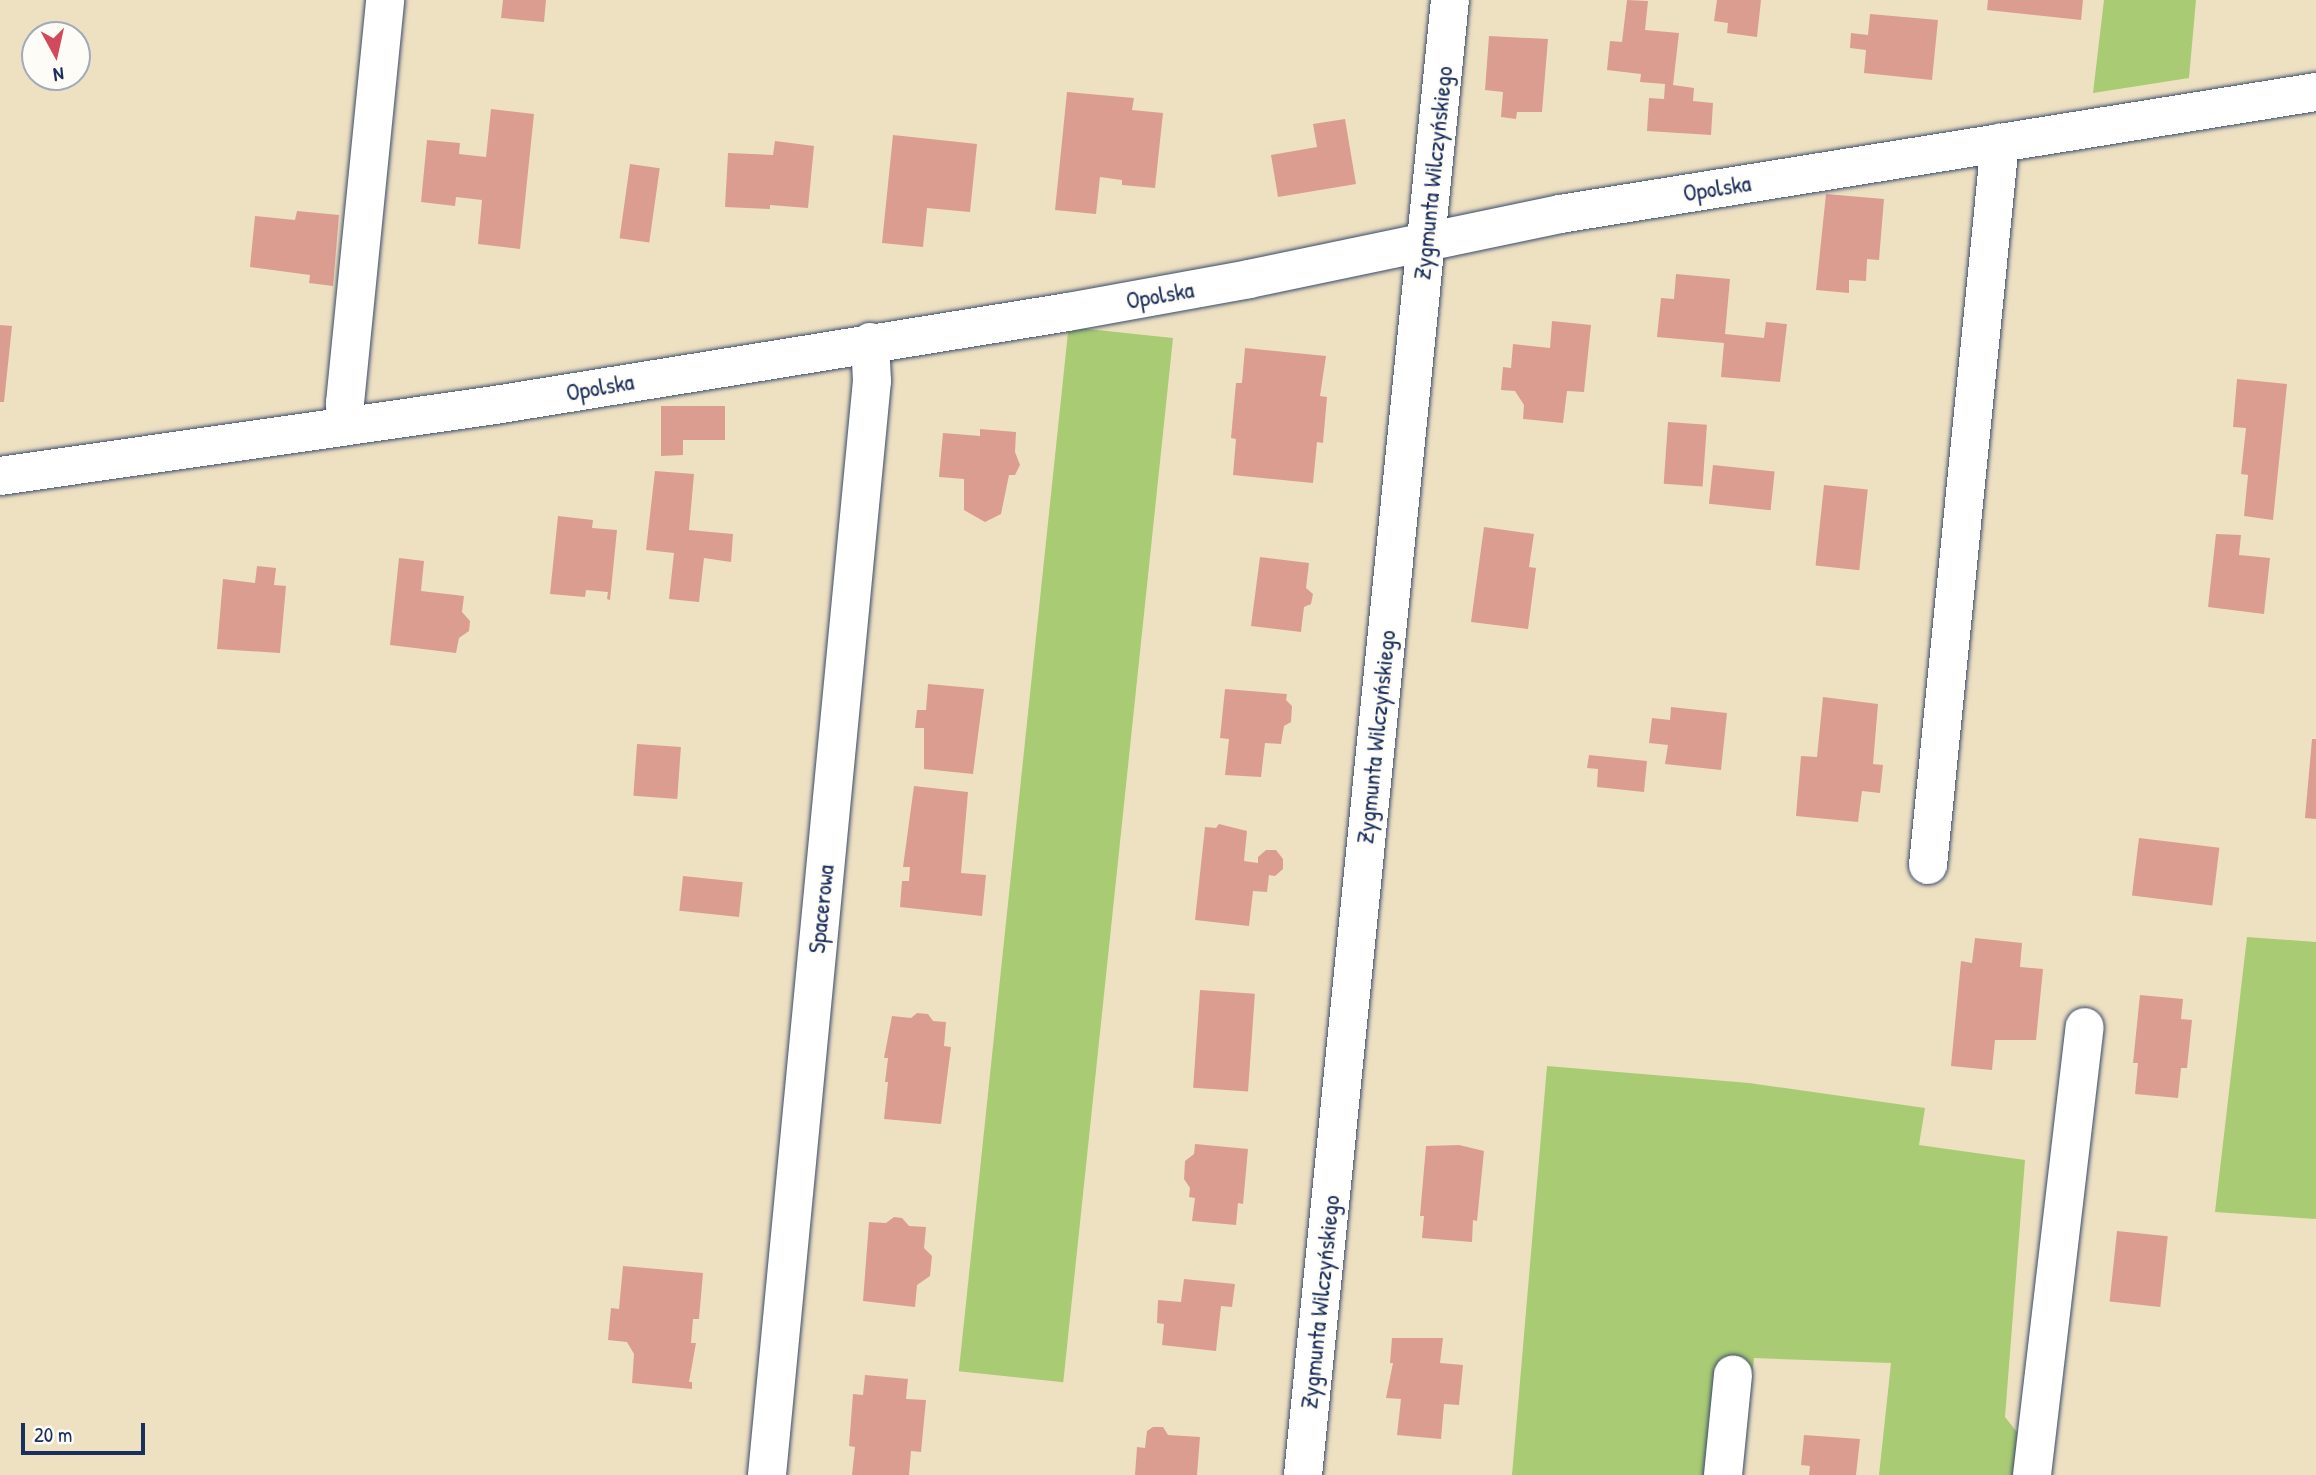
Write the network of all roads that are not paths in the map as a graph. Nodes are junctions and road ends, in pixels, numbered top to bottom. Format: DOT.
graph roads {
  1 [pos="384,0"];
  2 [pos="1450,0"];
  3 [pos="2316,92"];
  4 [pos="2000,143"];
  5 [pos="1426,242"];
  6 [pos="870,342"];
  7 [pos="346,425"];
  8 [pos="0,476"];
  9 [pos="1928,865"];
  10 [pos="2085,1027"];
  11 [pos="1733,1374"];
  12 [pos="766,1475"];
  13 [pos="1303,1475"];
  14 [pos="1723,1475"];
  15 [pos="2032,1475"];
  1 -- 7 [label="street"];
  2 -- 5 [label="street, Zygmunta Wilczyńskiego"];
  3 -- 4 [label="street, Opolska"];
  4 -- 5 [label="street, Opolska"];
  4 -- 9 [label="street"];
  5 -- 6 [label="street, Opolska"];
  5 -- 13 [label="street, Zygmunta Wilczyńskiego"];
  6 -- 7 [label="street, Opolska"];
  6 -- 12 [label="street, Spacerowa"];
  7 -- 8 [label="street, Opolska"];
  10 -- 15 [label="street"];
  11 -- 14 [label="street"];
}
